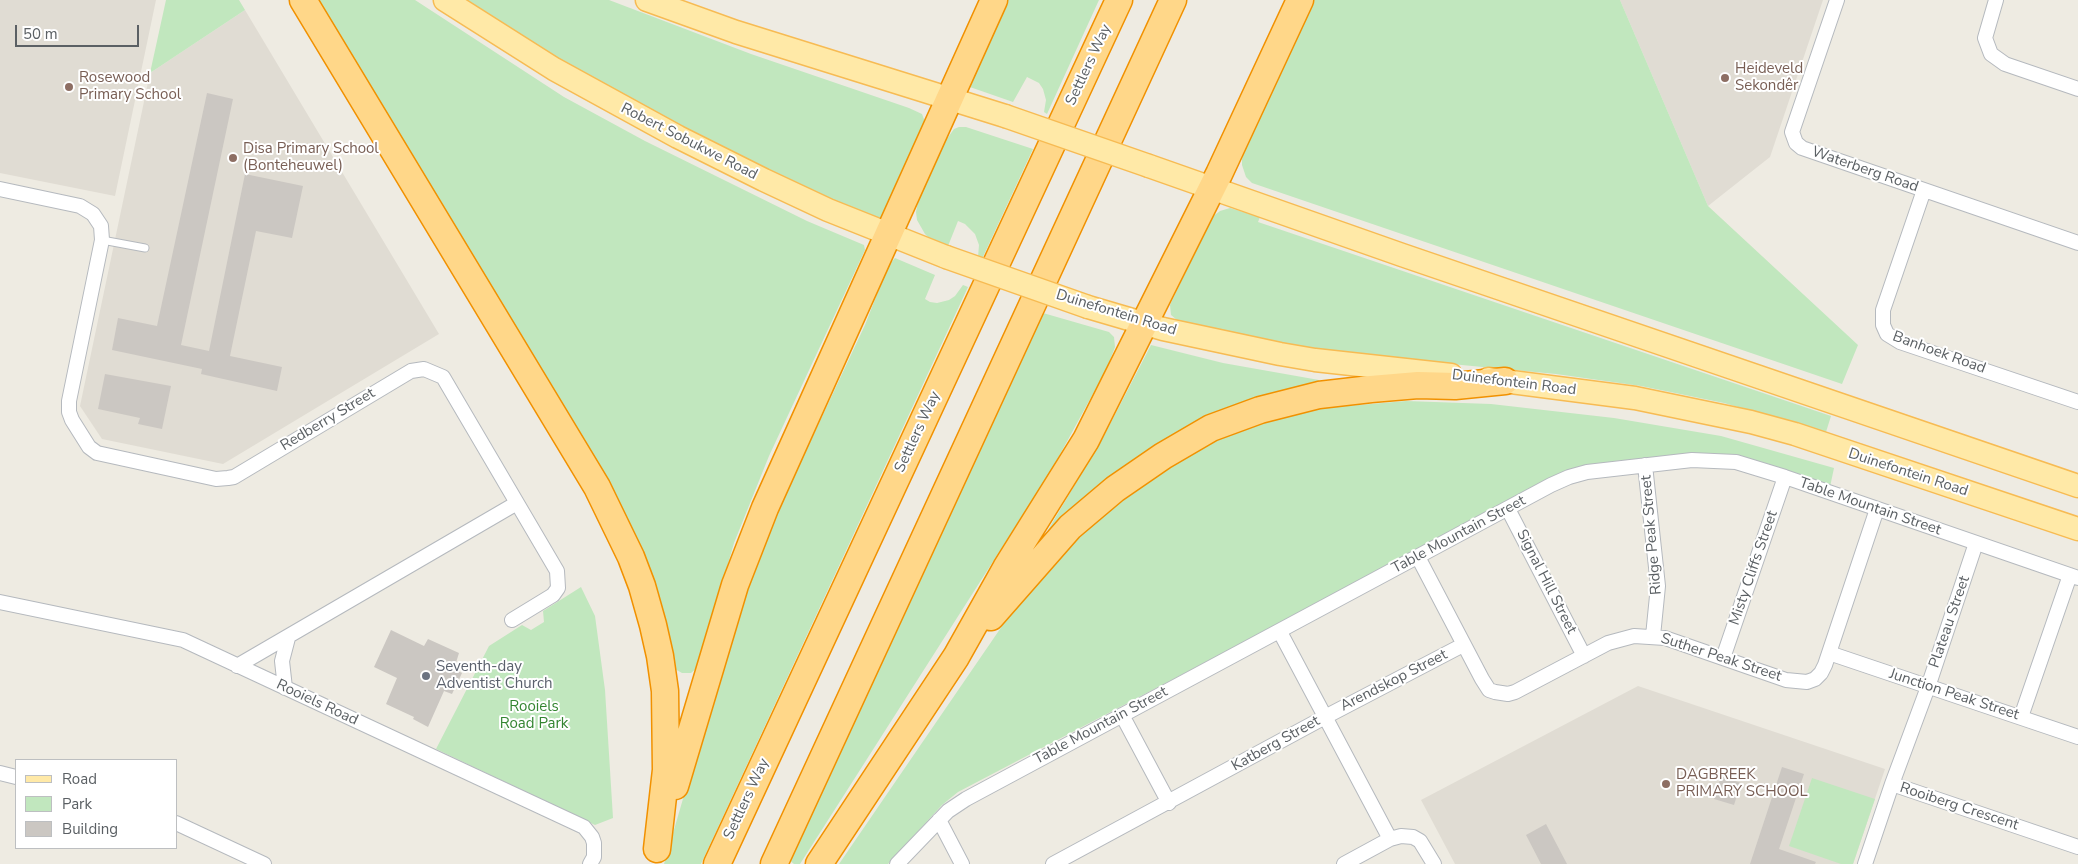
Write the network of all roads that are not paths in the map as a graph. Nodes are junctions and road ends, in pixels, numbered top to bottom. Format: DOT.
graph roads {
  1 [pos="303,0"];
  2 [pos="444,0"];
  3 [pos="647,0"];
  4 [pos="994,0"];
  5 [pos="1119,0"];
  6 [pos="1173,0"];
  7 [pos="1300,0"];
  8 [pos="1837,0"];
  9 [pos="1996,0"];
  10 [pos="2078,89"];
  11 [pos="950,99"];
  12 [pos="1211,188"];
  13 [pos="0,189"];
  14 [pos="1924,190"];
  15 [pos="888,234"];
  16 [pos="102,240"];
  17 [pos="2078,243"];
  18 [pos="145,248"];
  19 [pos="946,257"];
  20 [pos="1144,324"];
  21 [pos="1505,381"];
  22 [pos="2078,402"];
  23 [pos="1645,464"];
  24 [pos="1785,477"];
  25 [pos="2078,486"];
  26 [pos="518,503"];
  27 [pos="1508,509"];
  28 [pos="1876,509"];
  29 [pos="2078,530"];
  30 [pos="1976,543"];
  31 [pos="1418,557"];
  32 [pos="2074,576"];
  33 [pos="0,602"];
  34 [pos="512,620"];
  35 [pos="1280,632"];
  36 [pos="1653,636"];
  37 [pos="288,638"];
  38 [pos="1463,645"];
  39 [pos="1829,652"];
  40 [pos="1584,656"];
  41 [pos="956,657"];
  42 [pos="1723,658"];
  43 [pos="237,666"];
  44 [pos="1928,687"];
  45 [pos="285,688"];
  46 [pos="1122,715"];
  47 [pos="1325,716"];
  48 [pos="2021,717"];
  49 [pos="2078,737"];
  50 [pos="0,773"];
  51 [pos="15,777"];
  52 [pos="1892,784"];
  53 [pos="1169,802"];
  54 [pos="939,820"];
  55 [pos="178,824"];
  56 [pos="1390,839"];
  57 [pos="2078,846"];
  58 [pos="655,856"];
  59 [pos="264,864"];
  60 [pos="590,864"];
  61 [pos="717,864"];
  62 [pos="774,864"];
  63 [pos="820,864"];
  64 [pos="896,864"];
  65 [pos="962,864"];
  66 [pos="1053,864"];
  67 [pos="1344,864"];
  68 [pos="1434,864"];
  69 [pos="1865,864"];
  1 -- 58 [label="highway"];
  2 -- 15 [label="main road, Robert Sobukwe Road"];
  3 -- 11 [label="main road"];
  4 -- 11 [label="highway"];
  5 -- 61 [label="highway, Settlers Way"];
  6 -- 62 [label="highway"];
  7 -- 12 [label="highway"];
  8 -- 14 [label="street, Waterberg Road"];
  9 -- 10 [label="street"];
  11 -- 12 [label="main road, bridge"];
  11 -- 15 [label="highway"];
  12 -- 20 [label="highway"];
  12 -- 25 [label="main road"];
  13 -- 16 [label="street, Redberry Street"];
  14 -- 17 [label="street, Waterberg Road"];
  14 -- 22 [label="street, Banhoek Road"];
  15 -- 19 [label="main road, Robert Sobukwe Road"];
  15 -- 58 [label="highway"];
  16 -- 18 [label="lane"];
  16 -- 26 [label="street, Redberry Street"];
  19 -- 20 [label="main road, Duinefontein Road, bridge"];
  20 -- 21 [label="main road, Duinefontein Road"];
  20 -- 41 [label="highway"];
  21 -- 29 [label="main road, Duinefontein Road"];
  21 -- 41 [label="highway"];
  23 -- 24 [label="street, Table Mountain Street"];
  23 -- 27 [label="street, Table Mountain Street"];
  23 -- 36 [label="street, Ridge Peak Street"];
  24 -- 28 [label="street, Table Mountain Street"];
  24 -- 42 [label="street, Misty Cliffs Street"];
  26 -- 34 [label="street, Redberry Street"];
  26 -- 37 [label="street"];
  27 -- 31 [label="street, Table Mountain Street"];
  27 -- 40 [label="street, Signal Hill Street"];
  28 -- 30 [label="street, Table Mountain Street"];
  28 -- 39 [label="street, Suther Peak Street"];
  30 -- 32 [label="street, Table Mountain Street"];
  30 -- 44 [label="street, Plateau Street"];
  31 -- 35 [label="street, Table Mountain Street"];
  31 -- 38 [label="street, Suther Peak Street"];
  32 -- 48 [label="street"];
  33 -- 43 [label="street, Rooiels Road"];
  35 -- 46 [label="street, Table Mountain Street"];
  35 -- 47 [label="street"];
  36 -- 40 [label="street, Suther Peak Street"];
  36 -- 42 [label="street, Suther Peak Street"];
  37 -- 43 [label="street"];
  37 -- 45 [label="street"];
  38 -- 40 [label="street, Suther Peak Street"];
  38 -- 47 [label="street, Arendskop Street"];
  39 -- 42 [label="street, Suther Peak Street"];
  39 -- 44 [label="street, Junction Peak Street"];
  41 -- 63 [label="highway"];
  43 -- 45 [label="street, Rooiels Road"];
  44 -- 48 [label="street, Junction Peak Street"];
  44 -- 52 [label="street, Plateau Street"];
  45 -- 60 [label="street, Rooiels Road"];
  46 -- 53 [label="street"];
  46 -- 54 [label="street, Table Mountain Street"];
  47 -- 53 [label="street, Katberg Street"];
  47 -- 56 [label="street, Katberg Street"];
  48 -- 49 [label="street, Junction Peak Street"];
  50 -- 51 [label="street"];
  52 -- 57 [label="street, Rooiberg Crescent"];
  52 -- 69 [label="street, Rooiberg Crescent"];
  53 -- 66 [label="street, Katberg Street"];
  54 -- 64 [label="street, Table Mountain Street"];
  54 -- 65 [label="street"];
  55 -- 59 [label="street"];
  56 -- 67 [label="street"];
  56 -- 68 [label="street"];
}
